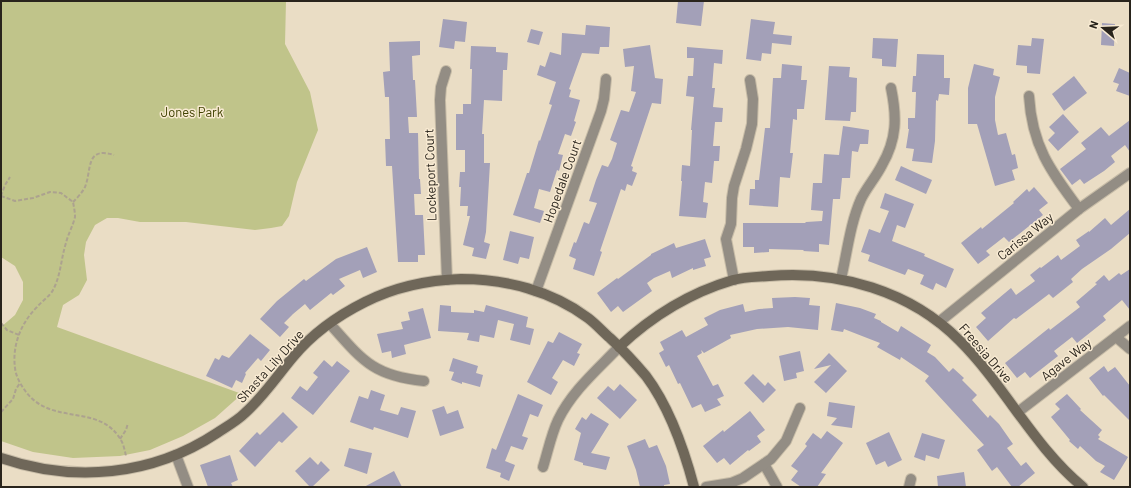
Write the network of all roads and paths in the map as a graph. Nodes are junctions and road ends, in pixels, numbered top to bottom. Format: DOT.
graph roads {
  1 [pos="446,70"];
  2 [pos="606,80"];
  3 [pos="750,80"];
  4 [pos="891,88"];
  5 [pos="1029,96"];
  6 [pos="114,155"];
  7 [pos="1130,173"];
  8 [pos="10,177"];
  9 [pos="1,197"];
  10 [pos="73,202"];
  11 [pos="1080,209"];
  12 [pos="841,279"];
  13 [pos="447,280"];
  14 [pos="734,280"];
  15 [pos="536,291"];
  16 [pos="939,322"];
  17 [pos="1,323"];
  18 [pos="330,324"];
  19 [pos="1130,326"];
  20 [pos="19,335"];
  21 [pos="1116,337"];
  22 [pos="619,347"];
  23 [pos="1130,349"];
  24 [pos="424,381"];
  25 [pos="20,383"];
  26 [pos="800,408"];
  27 [pos="1,412"];
  28 [pos="1018,412"];
  29 [pos="128,423"];
  30 [pos="120,439"];
  31 [pos="176,455"];
  32 [pos="126,456"];
  33 [pos="1,458"];
  34 [pos="764,464"];
  35 [pos="543,467"];
  36 [pos="188,487"];
  37 [pos="694,487"];
  38 [pos="706,487"];
  39 [pos="777,487"];
  40 [pos="1083,487"];
  1 -- 13 [label="street, Lockeport Court"];
  2 -- 15 [label="street, Hopedale Court"];
  3 -- 14 [label="street"];
  4 -- 12 [label="street"];
  5 -- 11 [label="street"];
  6 -- 10 [label="path"];
  7 -- 11 [label="street, Carissa Way"];
  8 -- 9 [label="path"];
  9 -- 10 [label="path"];
  10 -- 20 [label="path"];
  11 -- 16 [label="street, Carissa Way"];
  12 -- 14 [label="street, Freesia Drive"];
  12 -- 16 [label="street, Freesia Drive"];
  13 -- 15 [label="street, Shasta Lily Drive"];
  13 -- 18 [label="street, Shasta Lily Drive"];
  14 -- 22 [label="street, Freesia Drive"];
  15 -- 22 [label="street, Shasta Lily Drive"];
  16 -- 28 [label="street, Freesia Drive"];
  17 -- 20 [label="path"];
  18 -- 24 [label="street"];
  18 -- 31 [label="street, Shasta Lily Drive"];
  19 -- 21 [label="street, Agave Way"];
  20 -- 25 [label="path"];
  21 -- 23 [label="street"];
  21 -- 28 [label="street, Agave Way"];
  22 -- 35 [label="street"];
  22 -- 37 [label="street, Shasta Lily Drive"];
  25 -- 27 [label="path"];
  25 -- 30 [label="path"];
  26 -- 34 [label="street"];
  28 -- 40 [label="street, Freesia Drive"];
  29 -- 30 [label="path"];
  30 -- 32 [label="path"];
  31 -- 33 [label="street, Shasta Lily Drive"];
  31 -- 36 [label="street"];
  34 -- 38 [label="street"];
  34 -- 39 [label="street"];
}
